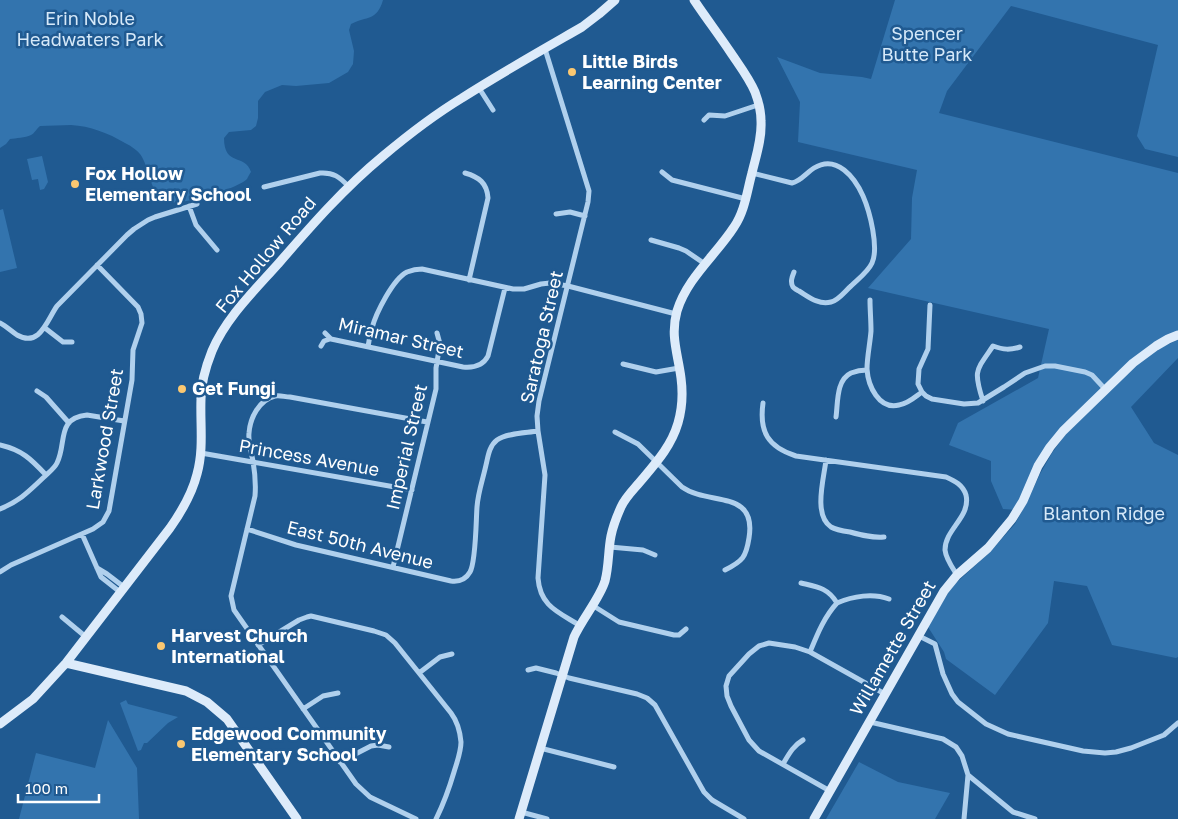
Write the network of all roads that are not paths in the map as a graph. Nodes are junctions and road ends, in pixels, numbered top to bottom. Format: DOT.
graph roads {
  1 [pos="615,0"];
  2 [pos="694,0"];
  3 [pos="545,49"];
  4 [pos="479,88"];
  5 [pos="758,105"];
  6 [pos="493,110"];
  7 [pos="704,120"];
  8 [pos="662,172"];
  9 [pos="465,173"];
  10 [pos="752,173"];
  11 [pos="264,187"];
  12 [pos="349,187"];
  13 [pos="746,199"];
  14 [pos="197,204"];
  15 [pos="189,206"];
  16 [pos="556,214"];
  17 [pos="585,216"];
  18 [pos="651,240"];
  19 [pos="217,250"];
  20 [pos="705,264"];
  21 [pos="97,266"];
  22 [pos="794,272"];
  23 [pos="469,280"];
  24 [pos="568,286"];
  25 [pos="505,288"];
  26 [pos="870,300"];
  27 [pos="930,305"];
  28 [pos="676,314"];
  29 [pos="0,323"];
  30 [pos="45,328"];
  31 [pos="325,333"];
  32 [pos="437,333"];
  33 [pos="1178,336"];
  34 [pos="330,338"];
  35 [pos="72,342"];
  36 [pos="322,346"];
  37 [pos="368,347"];
  38 [pos="1020,347"];
  39 [pos="437,361"];
  40 [pos="623,364"];
  41 [pos="679,368"];
  42 [pos="867,370"];
  43 [pos="1105,389"];
  44 [pos="37,391"];
  45 [pos="922,392"];
  46 [pos="983,401"];
  47 [pos="764,403"];
  48 [pos="836,417"];
  49 [pos="124,421"];
  50 [pos="427,422"];
  51 [pos="69,423"];
  52 [pos="538,431"];
  53 [pos="615,432"];
  54 [pos="0,445"];
  55 [pos="201,453"];
  56 [pos="826,460"];
  57 [pos="253,462"];
  58 [pos="657,462"];
  59 [pos="46,475"];
  60 [pos="412,490"];
  61 [pos="0,508"];
  62 [pos="247,529"];
  63 [pos="82,534"];
  64 [pos="884,537"];
  65 [pos="610,547"];
  66 [pos="655,555"];
  67 [pos="392,567"];
  68 [pos="725,570"];
  69 [pos="0,572"];
  70 [pos="957,574"];
  71 [pos="801,583"];
  72 [pos="122,589"];
  73 [pos="890,599"];
  74 [pos="837,603"];
  75 [pos="592,605"];
  76 [pos="62,617"];
  77 [pos="580,625"];
  78 [pos="686,629"];
  79 [pos="919,636"];
  80 [pos="86,637"];
  81 [pos="258,645"];
  82 [pos="810,652"];
  83 [pos="452,654"];
  84 [pos="66,663"];
  85 [pos="528,670"];
  86 [pos="419,673"];
  87 [pos="561,675"];
  88 [pos="338,693"];
  89 [pos="885,694"];
  90 [pos="303,709"];
  91 [pos="870,722"];
  92 [pos="1178,723"];
  93 [pos="0,724"];
  94 [pos="803,740"];
  95 [pos="389,747"];
  96 [pos="540,748"];
  97 [pos="340,762"];
  98 [pos="783,764"];
  99 [pos="614,767"];
  100 [pos="968,775"];
  101 [pos="982,786"];
  102 [pos="830,791"];
  103 [pos="967,792"];
  104 [pos="520,816"];
  105 [pos="296,819"];
  106 [pos="416,819"];
  107 [pos="436,819"];
  108 [pos="548,819"];
  109 [pos="744,819"];
  110 [pos="814,819"];
  111 [pos="964,819"];
  112 [pos="1035,819"];
  1 -- 3 [label="main road, Fox Hollow Road"];
  2 -- 5 [label="main road"];
  3 -- 4 [label="main road, Fox Hollow Road"];
  3 -- 17 [label="street, Saratoga Street"];
  4 -- 6 [label="street"];
  4 -- 12 [label="main road, Fox Hollow Road"];
  5 -- 7 [label="street"];
  5 -- 10 [label="main road"];
  8 -- 13 [label="street"];
  9 -- 23 [label="street"];
  10 -- 13 [label="main road"];
  10 -- 22 [label="street"];
  11 -- 12 [label="street"];
  12 -- 55 [label="main road, Fox Hollow Road"];
  13 -- 20 [label="main road"];
  14 -- 15 [label="street"];
  15 -- 19 [label="street"];
  15 -- 21 [label="street"];
  16 -- 17 [label="street"];
  17 -- 24 [label="street, Saratoga Street"];
  18 -- 20 [label="street"];
  20 -- 28 [label="main road"];
  21 -- 30 [label="street"];
  21 -- 49 [label="street, Larkwood Street"];
  23 -- 25 [label="street"];
  23 -- 37 [label="street"];
  24 -- 25 [label="street"];
  24 -- 28 [label="street"];
  24 -- 52 [label="street, Saratoga Street"];
  25 -- 39 [label="street, Miramar Street"];
  26 -- 42 [label="street"];
  27 -- 45 [label="street"];
  28 -- 41 [label="main road"];
  29 -- 30 [label="street"];
  30 -- 35 [label="street"];
  31 -- 34 [label="street, Miramar Street"];
  32 -- 39 [label="street, Imperial Street"];
  33 -- 43 [label="main road, Willamette Street"];
  34 -- 36 [label="street"];
  34 -- 37 [label="street, Miramar Street"];
  37 -- 39 [label="street, Miramar Street"];
  38 -- 46 [label="street"];
  39 -- 50 [label="street, Imperial Street"];
  40 -- 41 [label="street"];
  41 -- 58 [label="main road"];
  42 -- 45 [label="street"];
  42 -- 48 [label="street"];
  43 -- 46 [label="street"];
  43 -- 70 [label="main road, Willamette Street"];
  44 -- 51 [label="street"];
  45 -- 46 [label="street"];
  47 -- 56 [label="street"];
  49 -- 51 [label="street"];
  49 -- 63 [label="street, Larkwood Street"];
  50 -- 57 [label="street"];
  50 -- 60 [label="street, Imperial Street"];
  51 -- 59 [label="street"];
  52 -- 67 [label="street, East 50th Avenue"];
  52 -- 77 [label="street, Saratoga Street"];
  53 -- 58 [label="street"];
  54 -- 59 [label="street"];
  55 -- 57 [label="street, Princess Avenue"];
  55 -- 72 [label="main road, Fox Hollow Road"];
  56 -- 64 [label="street"];
  56 -- 70 [label="street"];
  57 -- 60 [label="street, Princess Avenue"];
  57 -- 62 [label="street"];
  58 -- 65 [label="main road"];
  58 -- 68 [label="street"];
  59 -- 61 [label="street"];
  60 -- 67 [label="street, Imperial Street"];
  62 -- 67 [label="street, East 50th Avenue"];
  62 -- 81 [label="street"];
  63 -- 69 [label="street, Larkwood Street"];
  63 -- 72 [label="street"];
  65 -- 66 [label="street"];
  65 -- 75 [label="main road"];
  70 -- 79 [label="main road, Willamette Street"];
  71 -- 74 [label="street"];
  72 -- 80 [label="main road, Fox Hollow Road"];
  73 -- 74 [label="street"];
  74 -- 82 [label="street"];
  75 -- 77 [label="main road"];
  75 -- 78 [label="street"];
  76 -- 80 [label="street"];
  77 -- 87 [label="main road"];
  79 -- 89 [label="main road, Willamette Street"];
  79 -- 92 [label="street"];
  80 -- 84 [label="main road, Fox Hollow Road"];
  81 -- 86 [label="street"];
  81 -- 90 [label="street"];
  82 -- 89 [label="street"];
  82 -- 98 [label="street"];
  83 -- 86 [label="street"];
  84 -- 93 [label="main road, Fox Hollow Road"];
  84 -- 105 [label="main road"];
  85 -- 87 [label="street"];
  86 -- 107 [label="street"];
  87 -- 96 [label="main road"];
  87 -- 109 [label="street"];
  88 -- 90 [label="street"];
  89 -- 91 [label="main road, Willamette Street"];
  90 -- 97 [label="street"];
  91 -- 100 [label="street"];
  91 -- 102 [label="main road, Willamette Street"];
  94 -- 98 [label="street"];
  95 -- 97 [label="street"];
  96 -- 99 [label="street"];
  96 -- 104 [label="main road"];
  97 -- 106 [label="street"];
  98 -- 102 [label="street"];
  100 -- 101 [label="street"];
  100 -- 103 [label="street"];
  101 -- 103 [label="street"];
  101 -- 112 [label="street"];
  102 -- 110 [label="main road, Willamette Street"];
  103 -- 111 [label="street"];
  104 -- 108 [label="street"];
}
